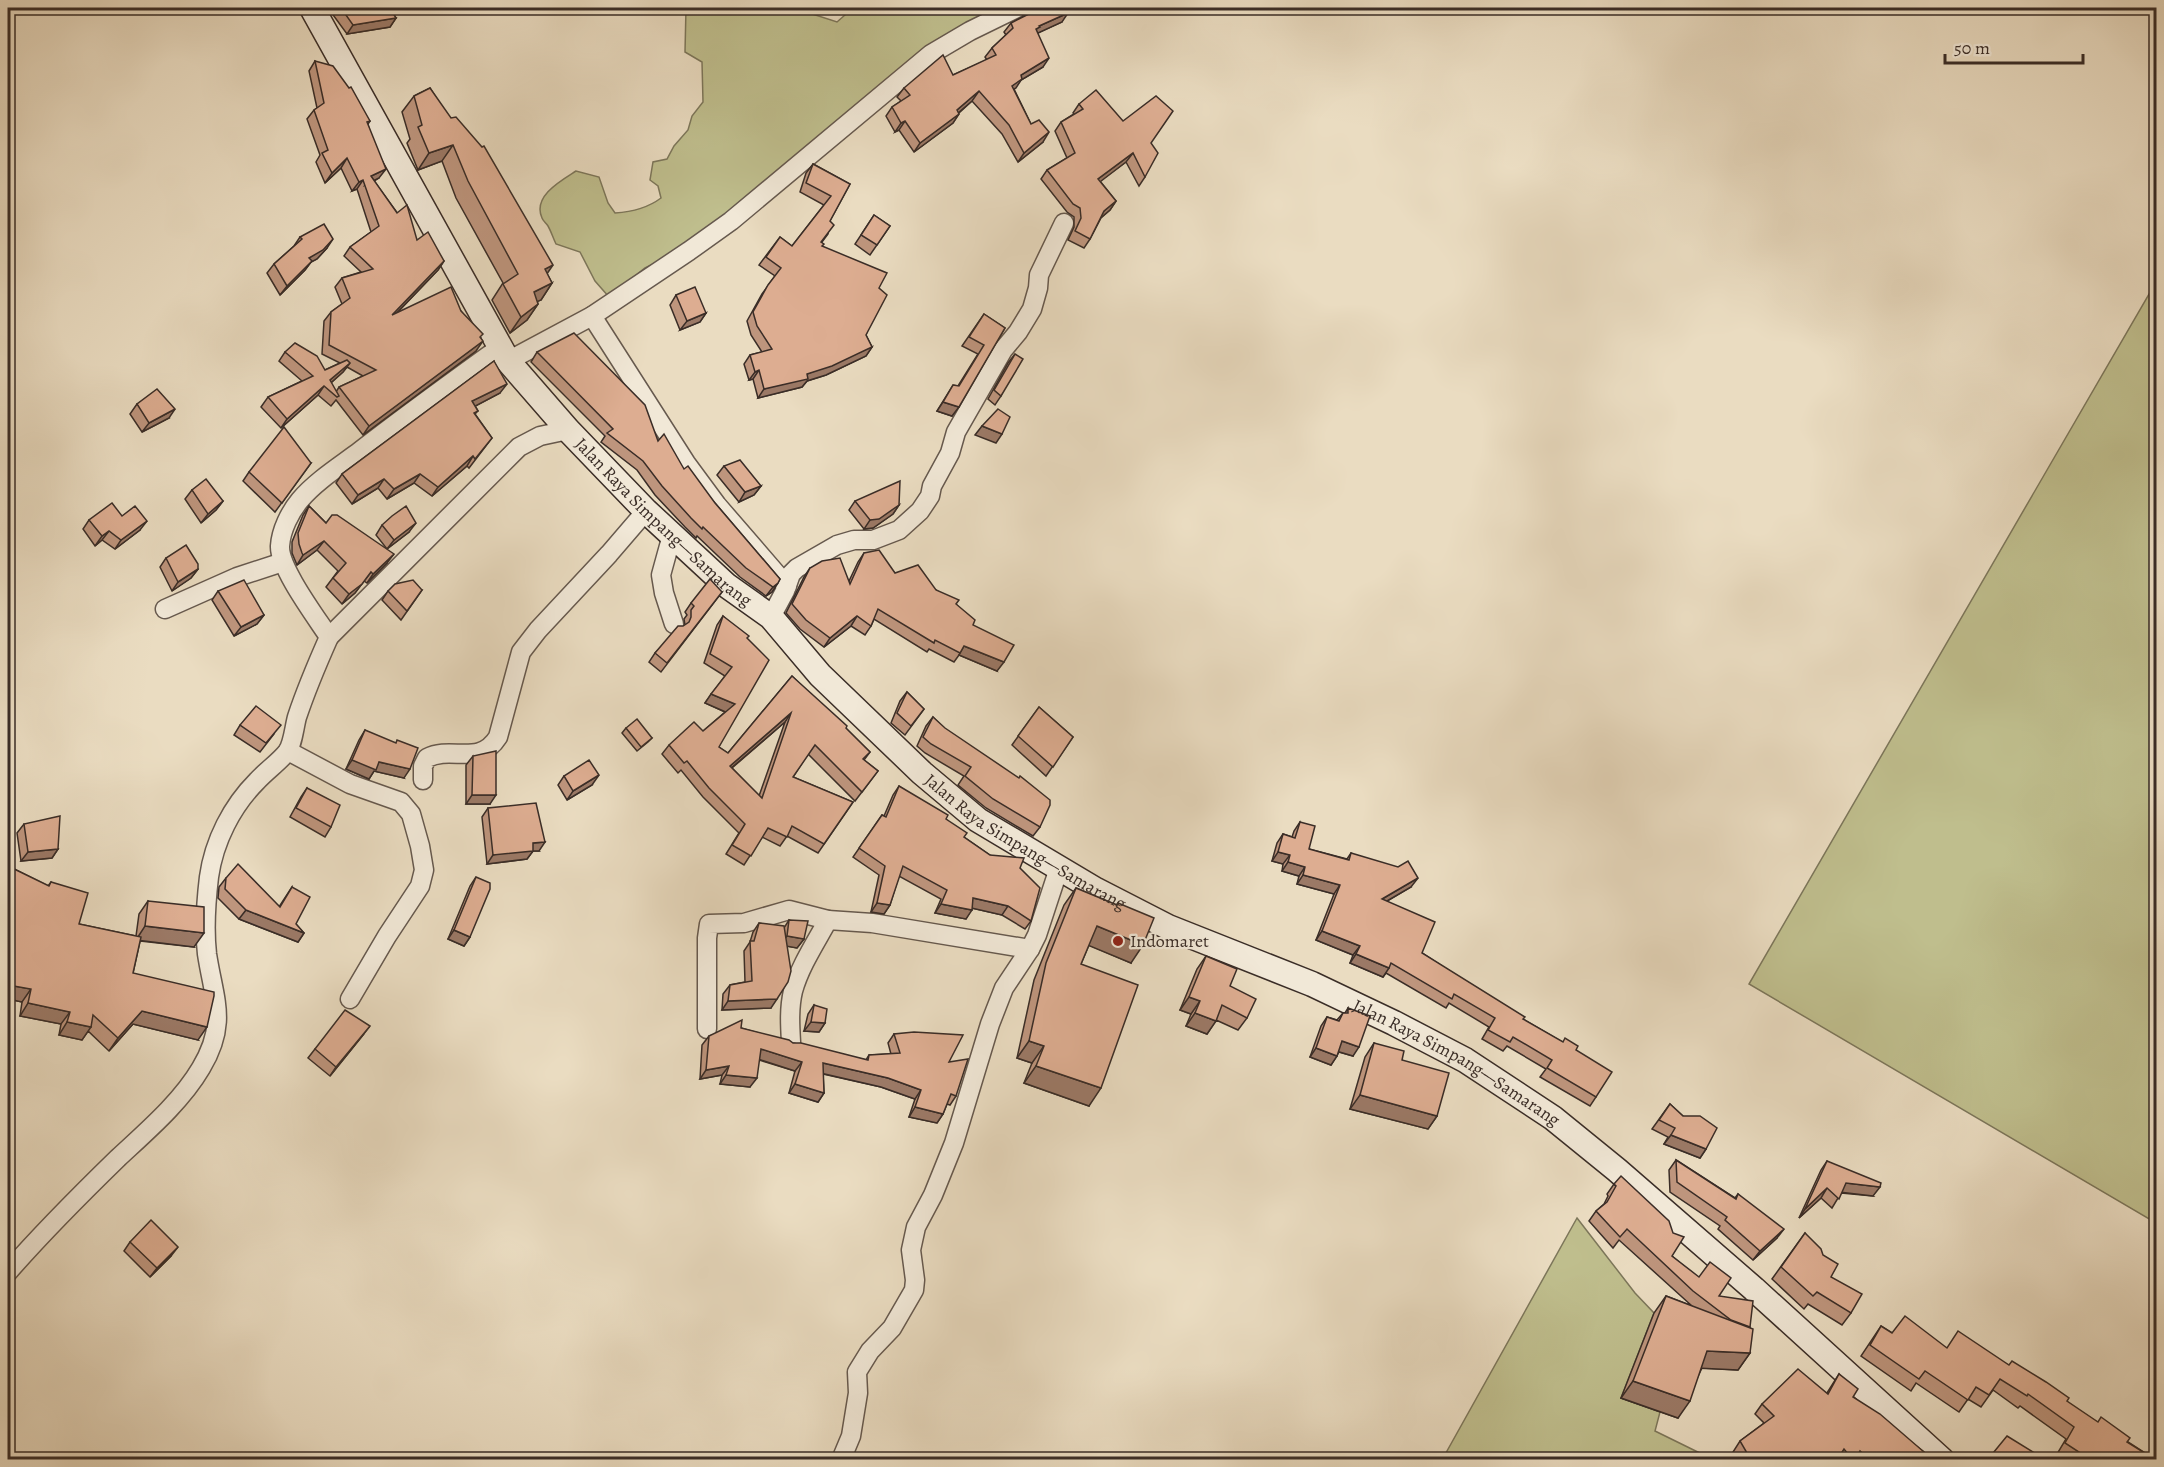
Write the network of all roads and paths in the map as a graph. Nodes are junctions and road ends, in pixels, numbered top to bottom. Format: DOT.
graph roads {
  1 [pos="312,8"];
  2 [pos="1017,8"];
  3 [pos="1064,223"];
  4 [pos="592,316"];
  5 [pos="504,355"];
  6 [pos="567,430"];
  7 [pos="646,511"];
  8 [pos="672,535"];
  9 [pos="283,562"];
  10 [pos="787,586"];
  11 [pos="165,609"];
  12 [pos="771,617"];
  13 [pos="674,624"];
  14 [pos="329,637"];
  15 [pos="288,751"];
  16 [pos="423,780"];
  17 [pos="1059,868"];
  18 [pos="828,920"];
  19 [pos="1030,949"];
  20 [pos="350,999"];
  21 [pos="707,1029"];
  22 [pos="791,1042"];
  23 [pos="8,1272"];
  24 [pos="841,1460"];
  25 [pos="1942,1460"];
  1 -- 5 [label="main road, Jalan Raya Simpang—Samarang"];
  2 -- 4 [label="street"];
  3 -- 10 [label="street"];
  4 -- 5 [label="street"];
  4 -- 10 [label="street"];
  5 -- 6 [label="main road, Jalan Raya Simpang—Samarang"];
  5 -- 9 [label="street"];
  6 -- 7 [label="main road, Jalan Raya Simpang—Samarang"];
  6 -- 14 [label="street"];
  7 -- 8 [label="main road, Jalan Raya Simpang—Samarang"];
  7 -- 16 [label="street"];
  8 -- 12 [label="main road, Jalan Raya Simpang—Samarang"];
  8 -- 13 [label="street"];
  9 -- 11 [label="street"];
  9 -- 14 [label="street"];
  10 -- 12 [label="street"];
  12 -- 17 [label="main road, Jalan Raya Simpang—Samarang"];
  14 -- 15 [label="street"];
  15 -- 20 [label="street"];
  15 -- 23 [label="street"];
  17 -- 19 [label="street"];
  17 -- 25 [label="main road, Jalan Raya Simpang—Samarang"];
  18 -- 19 [label="street"];
  18 -- 21 [label="street"];
  18 -- 22 [label="street"];
  19 -- 24 [label="street"];
}
